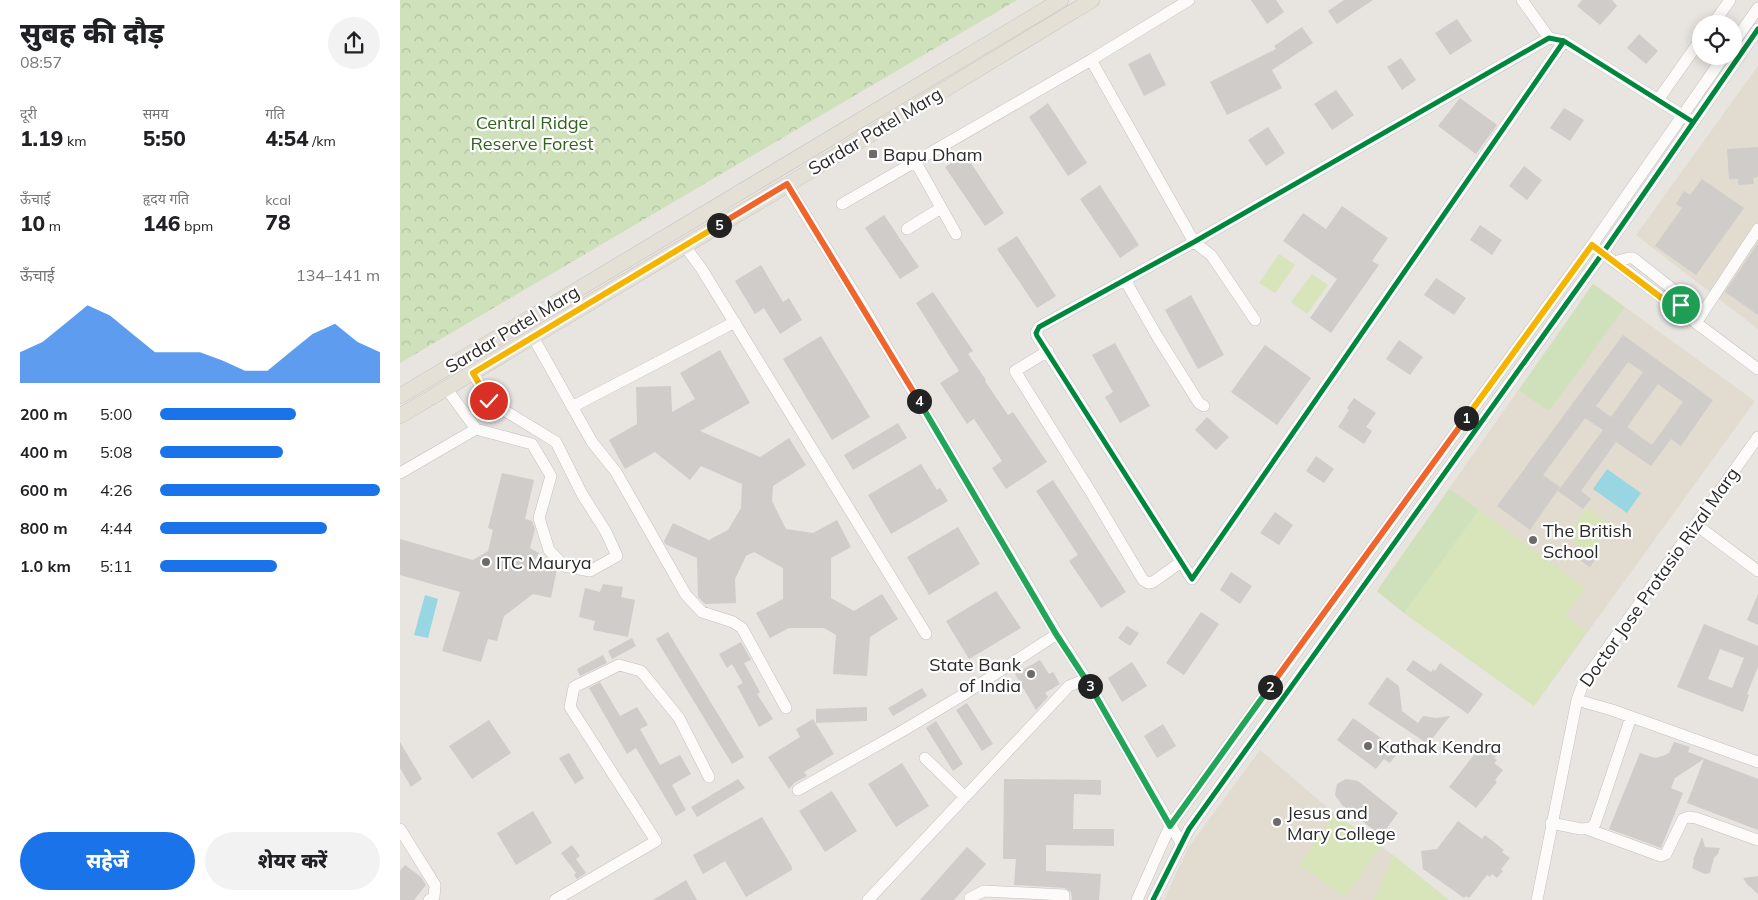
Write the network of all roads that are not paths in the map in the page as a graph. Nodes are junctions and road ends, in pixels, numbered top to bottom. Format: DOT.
graph roads {
  1 [pos="1061,0"];
  2 [pos="1092,0"];
  3 [pos="1189,0"];
  4 [pos="1522,0"];
  5 [pos="1730,0"];
  6 [pos="1758,8"];
  7 [pos="1719,15"];
  8 [pos="1758,29"];
  9 [pos="1742,31"];
  10 [pos="1549,38"];
  11 [pos="1564,41"];
  12 [pos="1692,52"];
  13 [pos="1091,60"];
  14 [pos="1718,65"];
  15 [pos="1658,100"];
  16 [pos="1682,115"];
  17 [pos="1693,122"];
  18 [pos="915,161"];
  19 [pos="787,184"];
  20 [pos="842,204"];
  21 [pos="941,208"];
  22 [pos="1758,228"];
  23 [pos="907,229"];
  24 [pos="956,234"];
  25 [pos="1194,242"];
  26 [pos="684,245"];
  27 [pos="1592,245"];
  28 [pos="1602,254"];
  29 [pos="1125,280"];
  30 [pos="1255,320"];
  31 [pos="734,322"];
  32 [pos="1696,323"];
  33 [pos="533,337"];
  34 [pos="1048,351"];
  35 [pos="1758,368"];
  36 [pos="473,373"];
  37 [pos="446,388"];
  38 [pos="400,396"];
  39 [pos="1204,406"];
  40 [pos="572,407"];
  41 [pos="400,416"];
  42 [pos="476,429"];
  43 [pos="1758,436"];
  44 [pos="400,473"];
  45 [pos="1695,524"];
  46 [pos="1181,562"];
  47 [pos="1758,571"];
  48 [pos="926,634"];
  49 [pos="1056,634"];
  50 [pos="1086,679"];
  51 [pos="1576,700"];
  52 [pos="786,708"];
  53 [pos="1630,717"];
  54 [pos="925,758"];
  55 [pos="1758,762"];
  56 [pos="710,777"];
  57 [pos="798,790"];
  58 [pos="965,797"];
  59 [pos="1552,823"];
  60 [pos="1170,826"];
  61 [pos="400,829"];
  62 [pos="1587,829"];
  63 [pos="1758,840"];
  64 [pos="1181,843"];
  65 [pos="429,900"];
  66 [pos="556,900"];
  67 [pos="868,900"];
  68 [pos="970,900"];
  69 [pos="1064,900"];
  70 [pos="1137,900"];
  71 [pos="1153,900"];
  72 [pos="1537,900"];
  1 -- 38 [label="main road, Sardar Patel Marg"];
  2 -- 19 [label="main road, Sardar Patel Marg"];
  3 -- 13 [label="street"];
  4 -- 10 [label="street"];
  5 -- 7 [label="street"];
  6 -- 9 [label="street"];
  8 -- 17 [label="street"];
  10 -- 11 [label="street"];
  10 -- 25 [label="street"];
  11 -- 15 [label="street"];
  11 -- 46 [label="street"];
  12 -- 15 [label="street"];
  13 -- 18 [label="street"];
  13 -- 25 [label="street"];
  14 -- 16 [label="street"];
  15 -- 16 [label="street"];
  16 -- 17 [label="street"];
  16 -- 27 [label="street"];
  17 -- 28 [label="street"];
  18 -- 20 [label="street"];
  18 -- 21 [label="street"];
  19 -- 26 [label="main road, Sardar Patel Marg"];
  19 -- 49 [label="street"];
  21 -- 23 [label="street"];
  21 -- 24 [label="street"];
  22 -- 32 [label="street"];
  25 -- 29 [label="street"];
  25 -- 30 [label="street"];
  26 -- 31 [label="street"];
  26 -- 33 [label="main road, Sardar Patel Marg"];
  27 -- 28 [label="street"];
  27 -- 60 [label="street"];
  28 -- 32 [label="street"];
  28 -- 64 [label="street"];
  29 -- 34 [label="street"];
  29 -- 39 [label="street"];
  31 -- 40 [label="street"];
  31 -- 48 [label="street"];
  32 -- 35 [label="street"];
  33 -- 36 [label="main road, Sardar Patel Marg"];
  33 -- 40 [label="street"];
  34 -- 46 [label="street"];
  34 -- 46 [label="street"];
  36 -- 37 [label="main road, Sardar Patel Marg"];
  36 -- 42 [label="street"];
  37 -- 41 [label="main road, Sardar Patel Marg"];
  37 -- 42 [label="street"];
  40 -- 52 [label="street"];
  42 -- 44 [label="street"];
  43 -- 45 [label="street, Doctor Jose Protasio Rizal Marg"];
  45 -- 47 [label="street"];
  45 -- 51 [label="street, Doctor Jose Protasio Rizal Marg"];
  49 -- 50 [label="street"];
  49 -- 57 [label="street"];
  50 -- 58 [label="street"];
  50 -- 60 [label="street"];
  51 -- 53 [label="street"];
  51 -- 59 [label="street, Doctor Jose Protasio Rizal Marg"];
  53 -- 55 [label="street"];
  53 -- 62 [label="street"];
  54 -- 58 [label="street"];
  56 -- 66 [label="street"];
  58 -- 67 [label="street"];
  59 -- 62 [label="street"];
  59 -- 72 [label="street, Doctor Jose Protasio Rizal Marg"];
  60 -- 64 [label="street"];
  60 -- 70 [label="street"];
  61 -- 65 [label="street"];
  62 -- 63 [label="street"];
  64 -- 71 [label="street"];
  68 -- 69 [label="street"];
}
